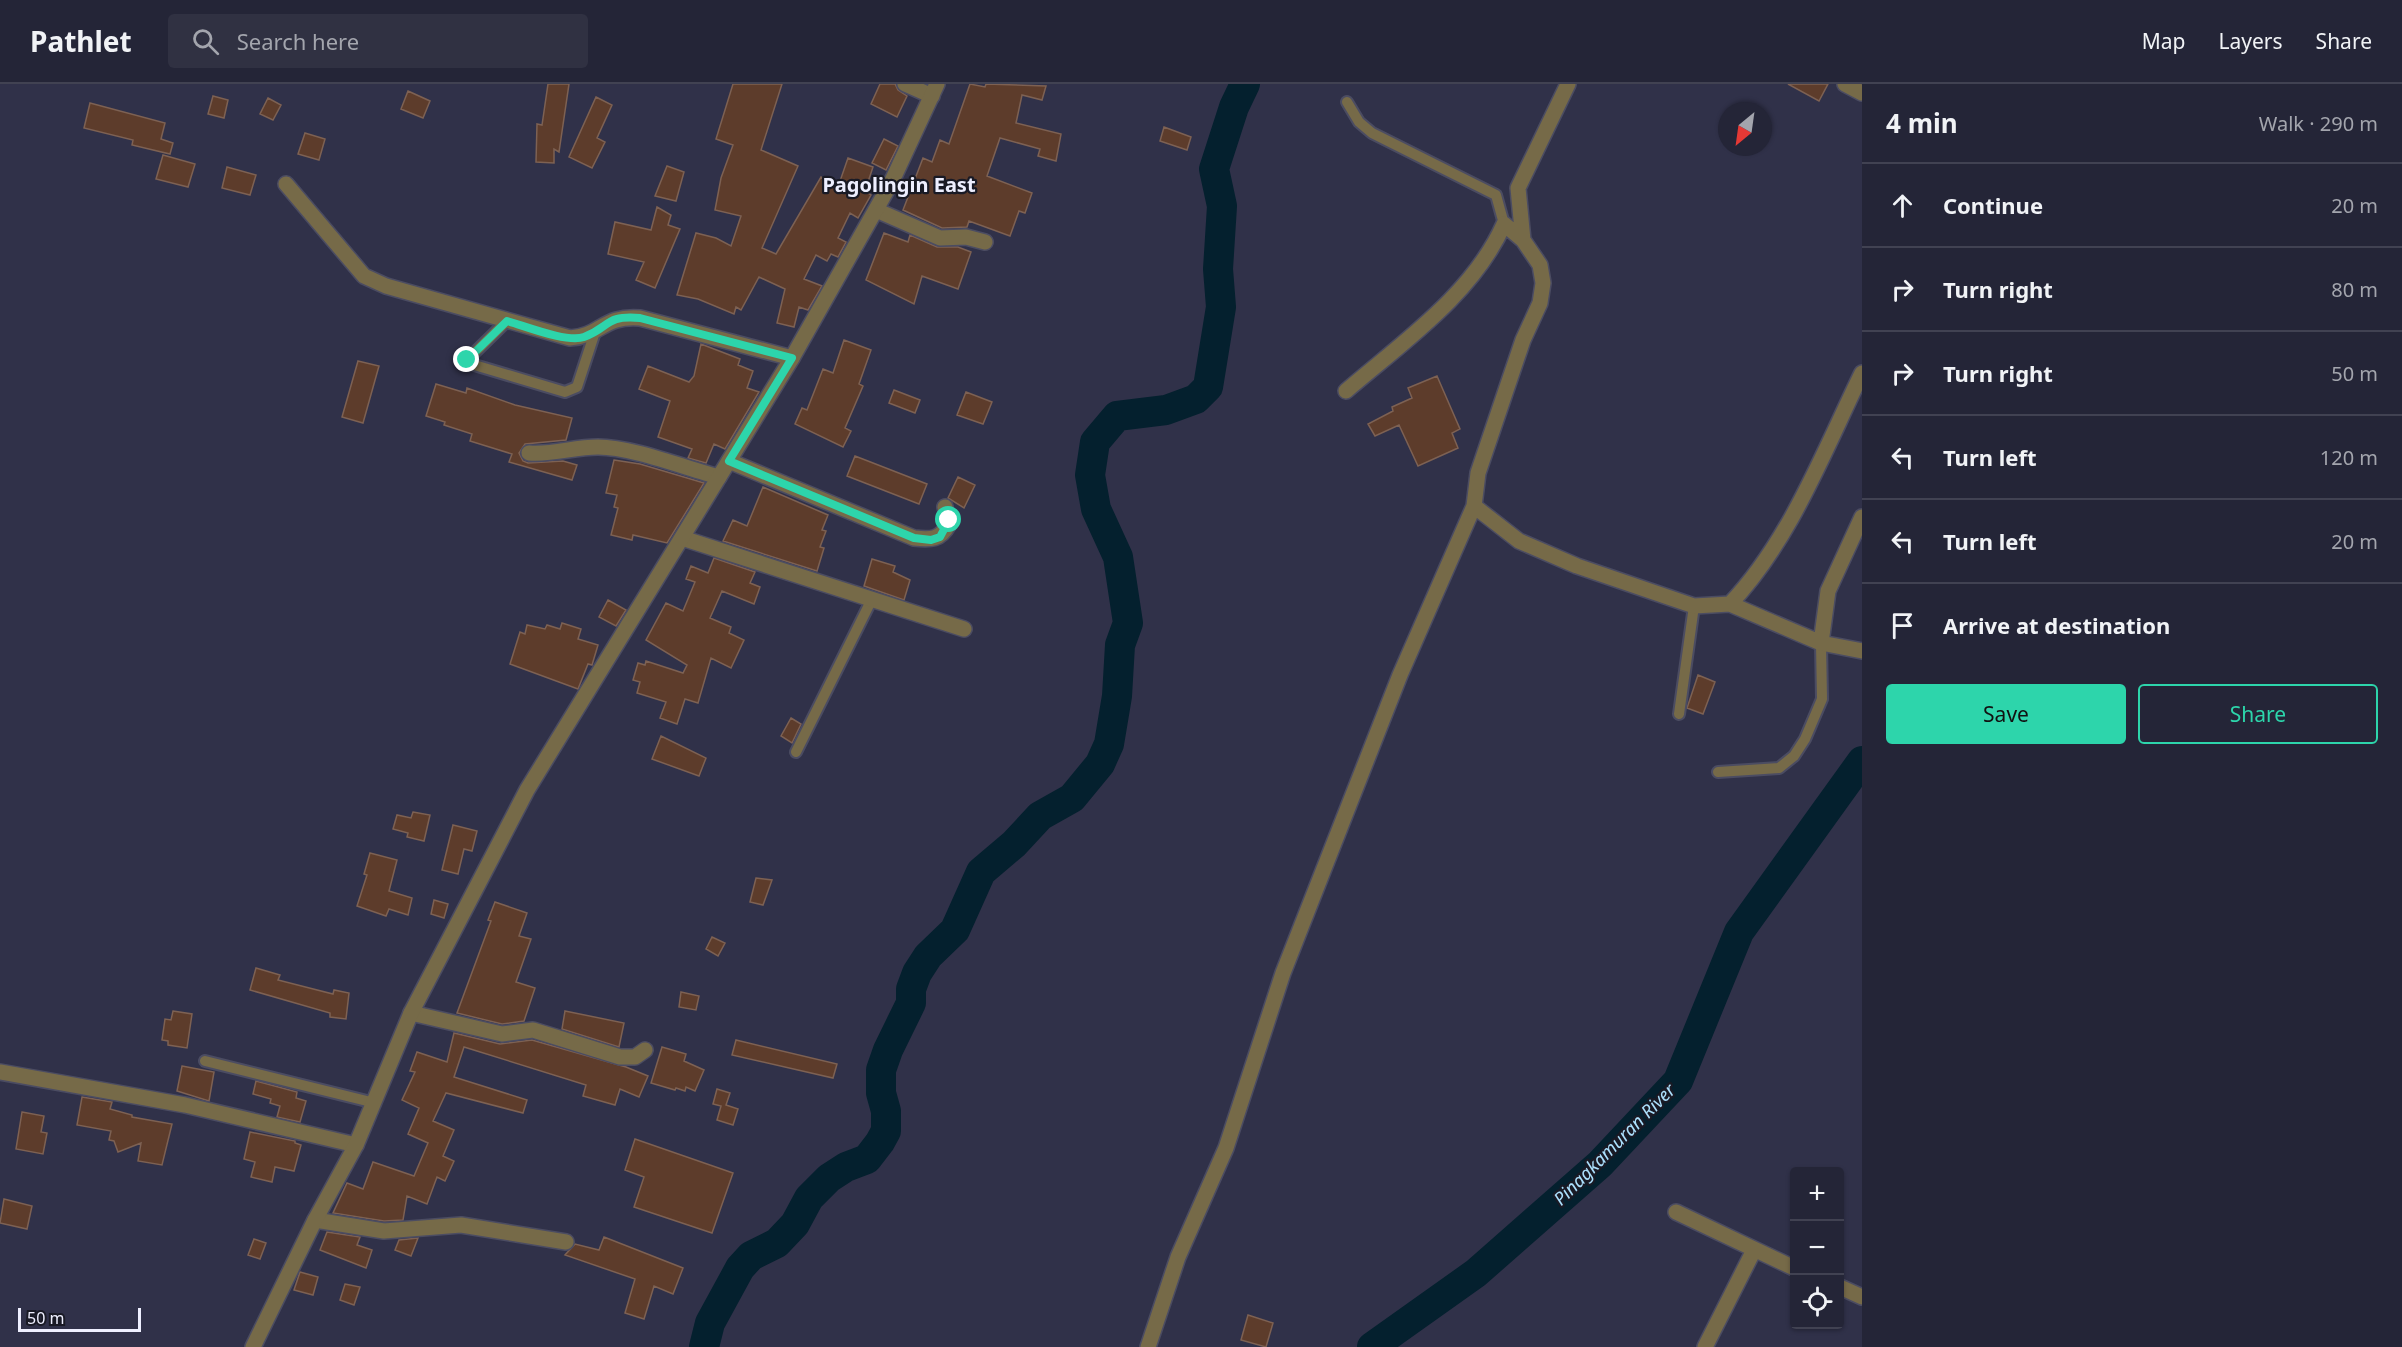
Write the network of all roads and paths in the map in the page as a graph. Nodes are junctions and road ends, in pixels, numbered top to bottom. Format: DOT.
graph roads {
  1 [pos="904,84"];
  2 [pos="1568,84"];
  3 [pos="1845,84"];
  4 [pos="934,90"];
  5 [pos="1862,93"];
  6 [pos="1347,102"];
  7 [pos="286,184"];
  8 [pos="876,210"];
  9 [pos="1504,224"];
  10 [pos="1523,240"];
  11 [pos="985,242"];
  12 [pos="507,321"];
  13 [pos="596,329"];
  14 [pos="792,358"];
  15 [pos="1862,374"];
  16 [pos="1346,391"];
  17 [pos="529,453"];
  18 [pos="729,461"];
  19 [pos="719,477"];
  20 [pos="1474,506"];
  21 [pos="945,507"];
  22 [pos="1862,517"];
  23 [pos="682,538"];
  24 [pos="872,599"];
  25 [pos="1730,604"];
  26 [pos="1694,606"];
  27 [pos="964,630"];
  28 [pos="1821,643"];
  29 [pos="1862,651"];
  30 [pos="1679,714"];
  31 [pos="796,752"];
  32 [pos="1718,772"];
  33 [pos="411,1013"];
  34 [pos="645,1050"];
  35 [pos="205,1061"];
  36 [pos="0,1072"];
  37 [pos="375,1103"];
  38 [pos="356,1145"];
  39 [pos="1676,1212"];
  40 [pos="315,1220"];
  41 [pos="566,1242"];
  42 [pos="1754,1250"];
  43 [pos="1790,1266"];
  44 [pos="1844,1289"];
  45 [pos="1862,1297"];
  46 [pos="253,1347"];
  47 [pos="1148,1347"];
  48 [pos="1705,1347"];
  1 -- 4 [label="street"];
  2 -- 10 [label="street"];
  3 -- 5 [label="street"];
  4 -- 8 [label="street"];
  6 -- 9 [label="lane"];
  7 -- 12 [label="street"];
  8 -- 11 [label="street"];
  8 -- 14 [label="street"];
  9 -- 10 [label="street"];
  9 -- 16 [label="street"];
  10 -- 20 [label="street"];
  12 -- 13 [label="street"];
  12 -- 13 [label="lane"];
  13 -- 14 [label="street"];
  14 -- 18 [label="street"];
  15 -- 25 [label="street"];
  17 -- 19 [label="street"];
  18 -- 19 [label="street"];
  18 -- 21 [label="street"];
  19 -- 23 [label="street"];
  20 -- 26 [label="street"];
  20 -- 47 [label="street"];
  22 -- 28 [label="street"];
  23 -- 24 [label="street"];
  23 -- 33 [label="street"];
  24 -- 27 [label="street"];
  24 -- 31 [label="lane"];
  25 -- 26 [label="street"];
  25 -- 28 [label="street"];
  26 -- 30 [label="lane"];
  28 -- 29 [label="street"];
  28 -- 32 [label="lane"];
  33 -- 34 [label="street"];
  33 -- 37 [label="street"];
  35 -- 37 [label="lane"];
  36 -- 38 [label="street"];
  37 -- 38 [label="street"];
  38 -- 40 [label="street"];
  39 -- 42 [label="street"];
  40 -- 41 [label="street"];
  40 -- 46 [label="street"];
  42 -- 43 [label="street"];
  42 -- 48 [label="street"];
  44 -- 45 [label="street"];
}
